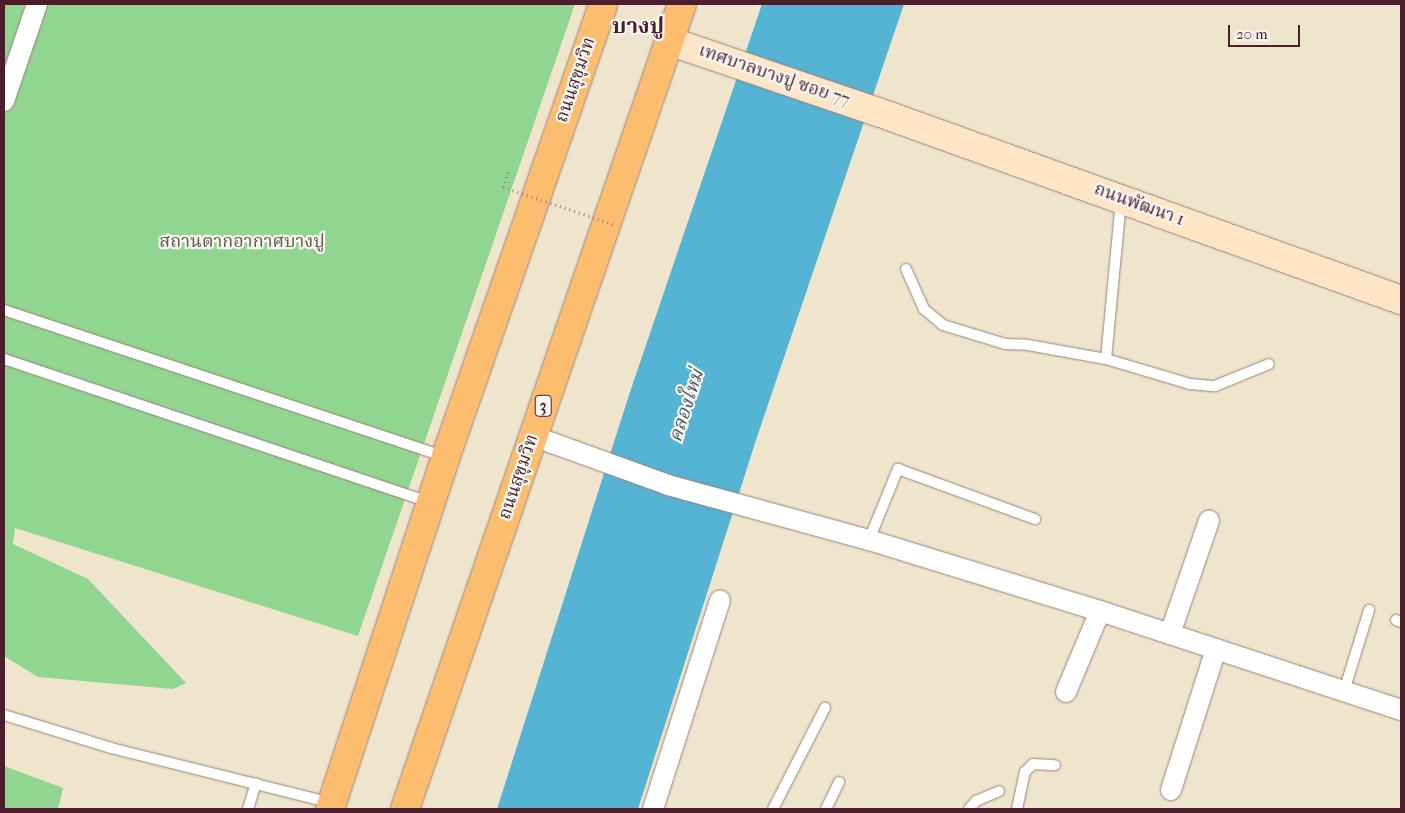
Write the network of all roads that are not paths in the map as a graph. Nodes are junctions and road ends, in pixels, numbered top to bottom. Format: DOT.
graph roads {
  1 [pos="37,4"];
  2 [pos="603,4"];
  3 [pos="682,4"];
  4 [pos="670,41"];
  5 [pos="11,60"];
  6 [pos="4,101"];
  7 [pos="878,112"];
  8 [pos="1121,199"];
  9 [pos="906,269"];
  10 [pos="1401,300"];
  11 [pos="4,310"];
  12 [pos="4,359"];
  13 [pos="1106,359"];
  14 [pos="1269,364"];
  15 [pos="533,436"];
  16 [pos="446,456"];
  17 [pos="431,502"];
  18 [pos="1036,519"];
  19 [pos="1209,521"];
  20 [pos="869,540"];
  21 [pos="720,600"];
  22 [pos="1369,610"];
  23 [pos="1100,611"];
  24 [pos="1170,634"];
  25 [pos="1216,649"];
  26 [pos="1344,691"];
  27 [pos="1066,692"];
  28 [pos="825,708"];
  29 [pos="1401,710"];
  30 [pos="4,716"];
  31 [pos="1055,765"];
  32 [pos="839,782"];
  33 [pos="256,783"];
  34 [pos="1171,790"];
  35 [pos="999,791"];
  36 [pos="331,806"];
  37 [pos="248,809"];
  38 [pos="405,809"];
  39 [pos="653,809"];
  40 [pos="773,809"];
  41 [pos="826,809"];
  42 [pos="968,809"];
  43 [pos="1017,809"];
  1 -- 5 [label="street"];
  2 -- 16 [label="highway, ถนนสุขุมวิท"];
  3 -- 4 [label="highway, ถนนสุขุมวิท / 3"];
  4 -- 7 [label="main road, เทศบาลบางปู ซอย 77"];
  4 -- 15 [label="highway, ถนนสุขุมวิท / 3"];
  5 -- 6 [label="street"];
  7 -- 8 [label="main road, ถนนพัฒนา 1"];
  8 -- 10 [label="main road, ถนนพัฒนา 1"];
  8 -- 13 [label="lane"];
  9 -- 13 [label="lane"];
  11 -- 16 [label="lane"];
  12 -- 17 [label="lane"];
  13 -- 14 [label="lane"];
  15 -- 20 [label="street"];
  15 -- 38 [label="highway, ถนนสุขุมวิท / 3"];
  16 -- 17 [label="highway, ถนนสุขุมวิท"];
  17 -- 36 [label="highway, ถนนสุขุมวิท"];
  18 -- 20 [label="lane"];
  19 -- 24 [label="street"];
  20 -- 23 [label="street"];
  21 -- 39 [label="street"];
  22 -- 26 [label="lane"];
  23 -- 24 [label="street"];
  23 -- 27 [label="street"];
  24 -- 25 [label="street"];
  25 -- 26 [label="street"];
  25 -- 34 [label="street"];
  26 -- 29 [label="street"];
  28 -- 40 [label="lane"];
  30 -- 33 [label="lane"];
  31 -- 43 [label="lane"];
  32 -- 41 [label="lane"];
  33 -- 36 [label="lane"];
  33 -- 37 [label="lane"];
  35 -- 42 [label="lane"];
}
